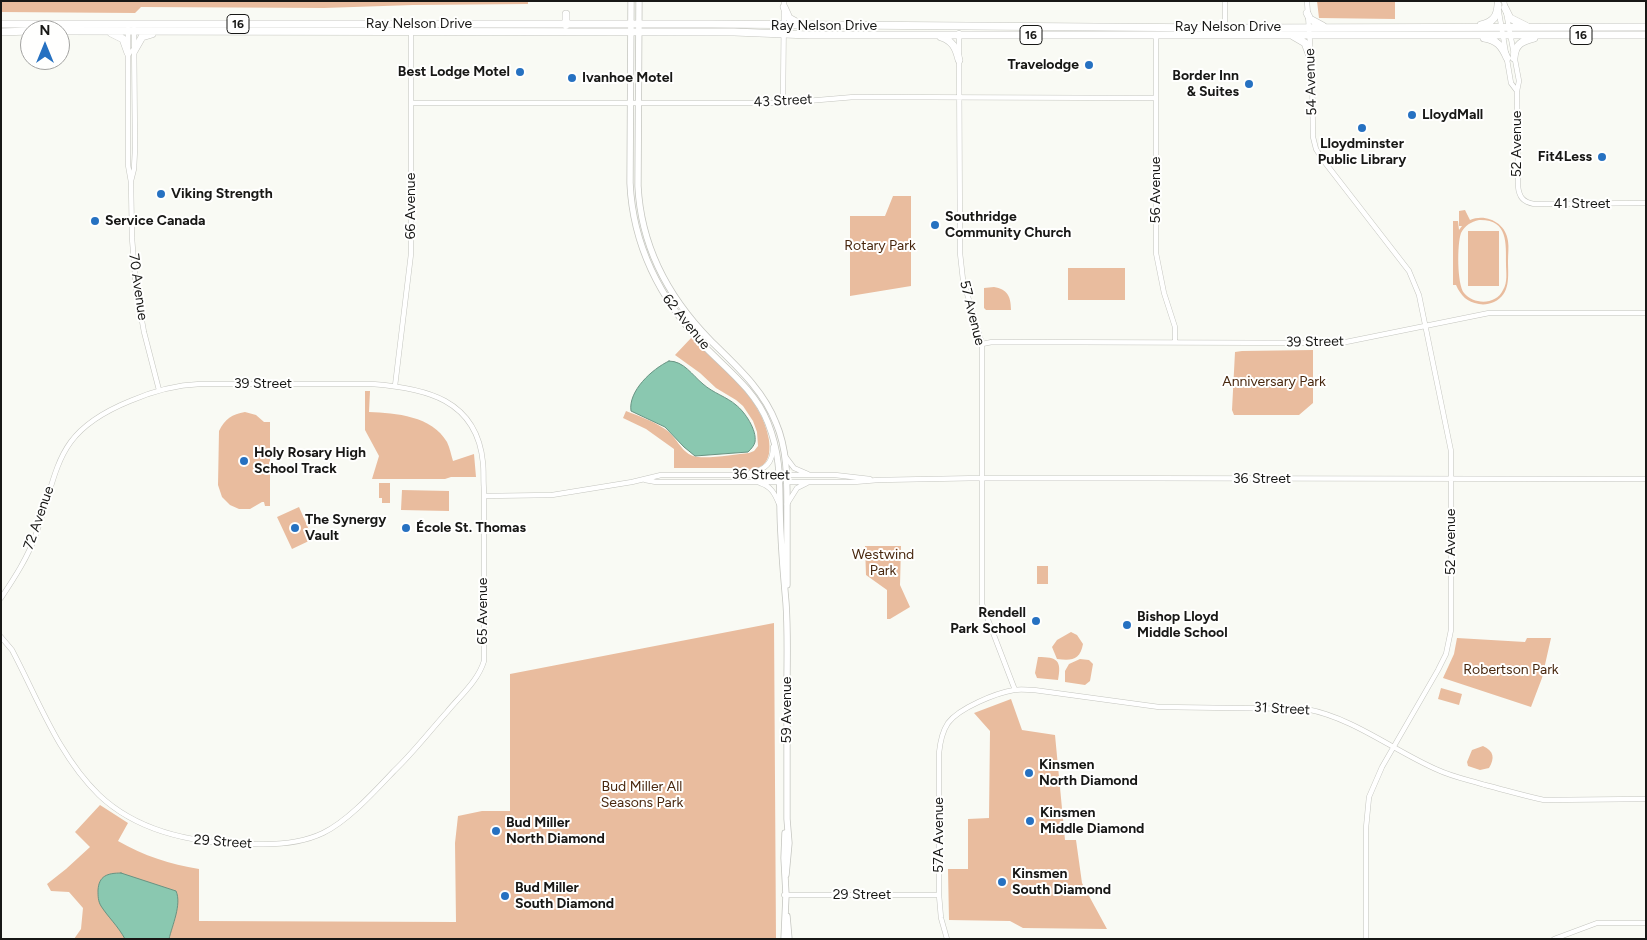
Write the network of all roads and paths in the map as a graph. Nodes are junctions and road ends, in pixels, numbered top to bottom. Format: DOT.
graph roads {
  1 [pos="630,1"];
  2 [pos="639,1"];
  3 [pos="1225,1"];
  4 [pos="1306,1"];
  5 [pos="784,4"];
  6 [pos="1501,4"];
  7 [pos="1308,13"];
  8 [pos="566,14"];
  9 [pos="1,24"];
  10 [pos="566,24"];
  11 [pos="805,26"];
  12 [pos="959,26"];
  13 [pos="131,27"];
  14 [pos="1325,27"];
  15 [pos="1646,27"];
  16 [pos="411,28"];
  17 [pos="635,28"];
  18 [pos="1469,28"];
  19 [pos="1533,28"];
  20 [pos="784,29"];
  21 [pos="70,31"];
  22 [pos="106,31"];
  23 [pos="163,31"];
  24 [pos="1225,31"];
  25 [pos="1309,31"];
  26 [pos="1,32"];
  27 [pos="20,32"];
  28 [pos="1506,32"];
  29 [pos="959,34"];
  30 [pos="933,35"];
  31 [pos="1156,35"];
  32 [pos="1290,35"];
  33 [pos="1474,35"];
  34 [pos="1646,35"];
  35 [pos="1449,36"];
  36 [pos="1543,36"];
  37 [pos="1440,40"];
  38 [pos="131,52"];
  39 [pos="1510,58"];
  40 [pos="1311,59"];
  41 [pos="959,60"];
  42 [pos="1517,91"];
  43 [pos="959,97"];
  44 [pos="1156,98"];
  45 [pos="411,103"];
  46 [pos="635,103"];
  47 [pos="783,103"];
  48 [pos="1323,160"];
  49 [pos="1520,196"];
  50 [pos="1646,203"];
  51 [pos="1646,314"];
  52 [pos="1426,326"];
  53 [pos="1175,342"];
  54 [pos="982,344"];
  55 [pos="395,386"];
  56 [pos="159,390"];
  57 [pos="458,411"];
  58 [pos="75,437"];
  59 [pos="774,439"];
  60 [pos="785,455"];
  61 [pos="739,475"];
  62 [pos="816,476"];
  63 [pos="982,478"];
  64 [pos="783,479"];
  65 [pos="1451,479"];
  66 [pos="1646,479"];
  67 [pos="644,480"];
  68 [pos="878,480"];
  69 [pos="751,482"];
  70 [pos="810,482"];
  71 [pos="484,496"];
  72 [pos="787,505"];
  73 [pos="780,507"];
  74 [pos="1,598"];
  75 [pos="786,602"];
  76 [pos="1,637"];
  77 [pos="1015,690"];
  78 [pos="944,730"];
  79 [pos="1393,748"];
  80 [pos="384,781"];
  81 [pos="1646,799"];
  82 [pos="785,895"];
  83 [pos="939,895"];
  84 [pos="1646,922"];
  85 [pos="786,925"];
  86 [pos="784,939"];
  87 [pos="789,939"];
  88 [pos="947,939"];
  89 [pos="1366,939"];
  90 [pos="1554,939"];
  1 -- 17 [label="main road, 62 Avenue"];
  2 -- 17 [label="main road, 62 Avenue"];
  3 -- 24 [label="street"];
  4 -- 7 [label="street, 54 Avenue"];
  5 -- 11 [label="highway"];
  5 -- 20 [label="street"];
  6 -- 18 [label="highway"];
  6 -- 19 [label="highway"];
  6 -- 28 [label="street, 52 Avenue"];
  7 -- 14 [label="highway"];
  7 -- 25 [label="street, 54 Avenue"];
  8 -- 10 [label="highway"];
  9 -- 13 [label="highway, Ray Nelson Drive / 16"];
  10 -- 16 [label="highway, Ray Nelson Drive / 16"];
  10 -- 17 [label="highway, Ray Nelson Drive / 16"];
  11 -- 12 [label="highway, Ray Nelson Drive / 16"];
  11 -- 20 [label="highway, Ray Nelson Drive / 16"];
  12 -- 24 [label="highway, Ray Nelson Drive / 16"];
  12 -- 29 [label="street, 57 Avenue"];
  13 -- 16 [label="highway, Ray Nelson Drive / 16"];
  13 -- 22 [label="highway, Ray Nelson Drive / 16"];
  13 -- 23 [label="highway, Ray Nelson Drive / 16"];
  13 -- 38 [label="street, 70 Avenue"];
  14 -- 18 [label="highway, Ray Nelson Drive / 16"];
  14 -- 25 [label="highway, Ray Nelson Drive / 16"];
  15 -- 19 [label="highway, Ray Nelson Drive / 16"];
  16 -- 17 [label="highway, Ray Nelson Drive / 16"];
  16 -- 23 [label="highway, Ray Nelson Drive / 16"];
  16 -- 45 [label="street, 66 Avenue"];
  17 -- 20 [label="highway, Ray Nelson Drive / 16"];
  17 -- 46 [label="main road, 62 Avenue"];
  18 -- 28 [label="highway, Ray Nelson Drive / 16"];
  19 -- 28 [label="highway, Ray Nelson Drive / 16"];
  20 -- 30 [label="highway, Ray Nelson Drive / 16"];
  20 -- 47 [label="street"];
  21 -- 22 [label="highway, Ray Nelson Drive / 16"];
  22 -- 38 [label="highway"];
  23 -- 38 [label="highway"];
  24 -- 25 [label="highway, Ray Nelson Drive / 16"];
  24 -- 31 [label="highway, Ray Nelson Drive / 16"];
  24 -- 32 [label="highway, Ray Nelson Drive / 16"];
  25 -- 32 [label="highway, Ray Nelson Drive / 16"];
  25 -- 35 [label="highway, Ray Nelson Drive / 16"];
  25 -- 40 [label="street, 54 Avenue"];
  26 -- 27 [label="highway"];
  28 -- 33 [label="highway, Ray Nelson Drive / 16"];
  28 -- 36 [label="highway, Ray Nelson Drive / 16"];
  28 -- 39 [label="street, 52 Avenue"];
  29 -- 30 [label="highway, Ray Nelson Drive / 16"];
  29 -- 31 [label="highway, Ray Nelson Drive / 16"];
  29 -- 41 [label="street, 57 Avenue"];
  30 -- 41 [label="highway"];
  31 -- 44 [label="street, 56 Avenue"];
  32 -- 40 [label="highway"];
  33 -- 35 [label="highway, Ray Nelson Drive / 16"];
  33 -- 39 [label="highway"];
  34 -- 36 [label="highway, Ray Nelson Drive / 16"];
  35 -- 37 [label="highway"];
  36 -- 39 [label="highway"];
  38 -- 56 [label="street, 70 Avenue"];
  39 -- 42 [label="street, 52 Avenue"];
  39 -- 42 [label="street, 52 Avenue"];
  40 -- 48 [label="street, 54 Avenue"];
  41 -- 43 [label="street, 57 Avenue"];
  42 -- 49 [label="street, 52 Avenue"];
  43 -- 44 [label="street, 43 Street"];
  43 -- 47 [label="street, 43 Street"];
  43 -- 54 [label="street, 57 Avenue"];
  44 -- 53 [label="street, 56 Avenue"];
  45 -- 46 [label="street, 43 Street"];
  45 -- 55 [label="street, 66 Avenue"];
  46 -- 47 [label="street, 43 Street"];
  46 -- 59 [label="main road, 62 Avenue"];
  46 -- 60 [label="main road, 62 Avenue"];
  48 -- 52 [label="street, 52 Avenue"];
  49 -- 50 [label="street, 41 Street"];
  51 -- 52 [label="street, 39 Street"];
  52 -- 53 [label="street, 39 Street"];
  52 -- 65 [label="street, 52 Avenue"];
  53 -- 54 [label="street, 39 Street"];
  54 -- 63 [label="street, 57 Avenue"];
  55 -- 56 [label="street, 39 Street"];
  55 -- 57 [label="street, 39 Street"];
  56 -- 58 [label="street, 39 Street"];
  57 -- 71 [label="street, 65 Avenue"];
  58 -- 74 [label="street, 72 Avenue"];
  59 -- 61 [label="street"];
  59 -- 64 [label="main road, 62 Avenue"];
  60 -- 62 [label="street"];
  60 -- 64 [label="main road, 62 Avenue"];
  61 -- 64 [label="street, 36 Street"];
  61 -- 67 [label="street, 36 Street"];
  62 -- 64 [label="street, 36 Street"];
  62 -- 68 [label="street, 36 Street"];
  63 -- 65 [label="street, 36 Street"];
  63 -- 68 [label="street, 36 Street"];
  63 -- 77 [label="street, 57 Avenue"];
  64 -- 69 [label="street, 36 Street"];
  64 -- 70 [label="street, 36 Street"];
  64 -- 72 [label="main road, 59 Avenue"];
  64 -- 73 [label="main road, 59 Avenue"];
  65 -- 66 [label="street, 36 Street"];
  65 -- 79 [label="street, 52 Avenue"];
  67 -- 69 [label="street, 36 Street"];
  67 -- 71 [label="street, 36 Street"];
  68 -- 70 [label="street, 36 Street"];
  69 -- 73 [label="street"];
  70 -- 72 [label="street"];
  71 -- 80 [label="street, 65 Avenue"];
  72 -- 75 [label="main road, 59 Avenue"];
  73 -- 75 [label="main road, 59 Avenue"];
  75 -- 82 [label="main road, 59 Avenue"];
  76 -- 80 [label="street, 29 Street"];
  77 -- 78 [label="street, 31 Street"];
  77 -- 79 [label="street, 31 Street"];
  78 -- 83 [label="street, 57A Avenue"];
  79 -- 81 [label="street, 31 Street"];
  79 -- 89 [label="street, 52 Avenue"];
  82 -- 83 [label="street, 29 Street"];
  82 -- 85 [label="main road, 59 Avenue"];
  83 -- 88 [label="street, 57A Avenue"];
  84 -- 90 [label="street"];
  85 -- 86 [label="main road"];
  85 -- 87 [label="main road"];
}
